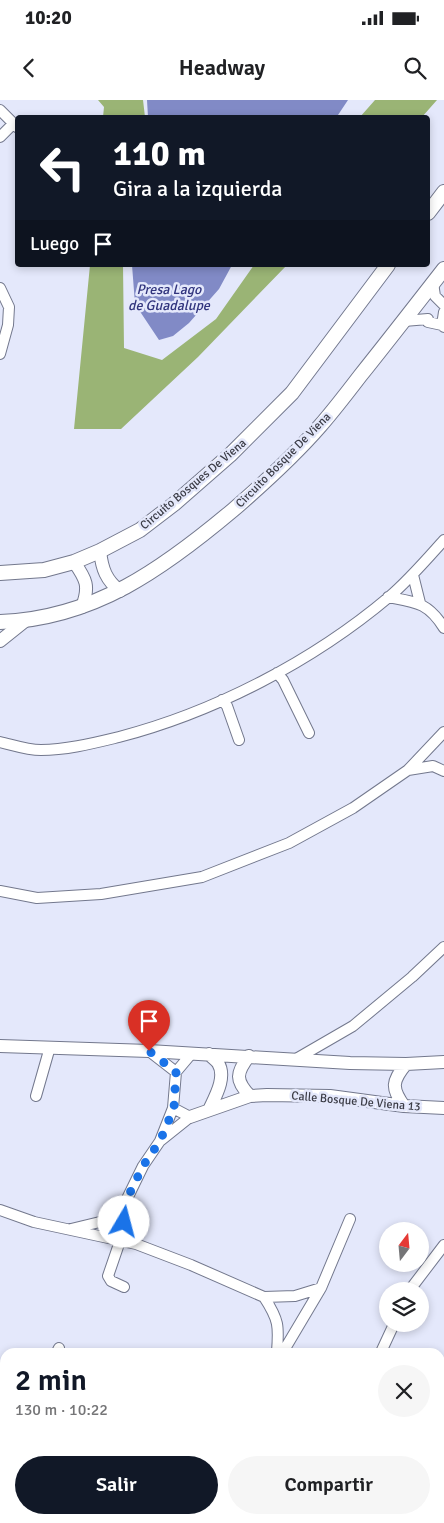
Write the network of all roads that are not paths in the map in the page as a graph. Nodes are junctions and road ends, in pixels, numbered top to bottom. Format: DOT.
graph roads {
  1 [pos="0,110"];
  2 [pos="15,126"];
  3 [pos="0,137"];
  4 [pos="444,192"];
  5 [pos="430,210"];
  6 [pos="386,267"];
  7 [pos="444,269"];
  8 [pos="434,283"];
  9 [pos="0,288"];
  10 [pos="444,305"];
  11 [pos="444,312"];
  12 [pos="404,321"];
  13 [pos="443,326"];
  14 [pos="0,352"];
  15 [pos="444,540"];
  16 [pos="100,551"];
  17 [pos="74,562"];
  18 [pos="0,573"];
  19 [pos="413,575"];
  20 [pos="120,591"];
  21 [pos="388,597"];
  22 [pos="420,602"];
  23 [pos="82,607"];
  24 [pos="25,621"];
  25 [pos="0,622"];
  26 [pos="444,628"];
  27 [pos="0,641"];
  28 [pos="277,673"];
  29 [pos="222,700"];
  30 [pos="444,732"];
  31 [pos="309,733"];
  32 [pos="239,740"];
  33 [pos="0,742"];
  34 [pos="408,770"];
  35 [pos="444,771"];
  36 [pos="0,891"];
  37 [pos="444,947"];
  38 [pos="0,1046"];
  39 [pos="50,1047"];
  40 [pos="149,1051"];
  41 [pos="192,1053"];
  42 [pos="208,1054"];
  43 [pos="249,1056"];
  44 [pos="296,1059"];
  45 [pos="444,1062"];
  46 [pos="406,1064"];
  47 [pos="176,1072"];
  48 [pos="36,1096"];
  49 [pos="250,1096"];
  50 [pos="404,1106"];
  51 [pos="174,1108"];
  52 [pos="444,1108"];
  53 [pos="209,1110"];
  54 [pos="190,1117"];
  55 [pos="160,1141"];
  56 [pos="123,1207"];
  57 [pos="0,1210"];
  58 [pos="350,1219"];
  59 [pos="68,1230"];
  60 [pos="120,1241"];
  61 [pos="136,1244"];
  62 [pos="444,1245"];
  63 [pos="416,1282"];
  64 [pos="124,1287"];
  65 [pos="321,1288"];
  66 [pos="264,1297"];
  67 [pos="390,1332"];
  68 [pos="277,1348"];
  69 [pos="285,1348"];
  70 [pos="382,1348"];
  1 -- 2 [label="street"];
  2 -- 3 [label="street"];
  4 -- 5 [label="main road"];
  6 -- 16 [label="main road, Circuito Bosques De Viena"];
  7 -- 8 [label="main road, Circuito Bosque De Viena"];
  8 -- 10 [label="street"];
  8 -- 12 [label="main road, Circuito Bosque De Viena"];
  9 -- 14 [label="street"];
  11 -- 13 [label="street"];
  12 -- 13 [label="street"];
  12 -- 20 [label="main road, Circuito Bosque De Viena"];
  15 -- 19 [label="street"];
  16 -- 17 [label="main road, Circuito Bosques De Viena"];
  16 -- 20 [label="street"];
  17 -- 18 [label="main road, Circuito Bosques De Viena"];
  17 -- 23 [label="street"];
  19 -- 21 [label="street"];
  19 -- 22 [label="street"];
  20 -- 23 [label="main road, Circuito Bosque De Viena"];
  21 -- 22 [label="street"];
  21 -- 28 [label="street"];
  22 -- 26 [label="street"];
  23 -- 24 [label="main road, Circuito Bosque De Viena"];
  24 -- 25 [label="main road, Circuito Bosque De Viena"];
  24 -- 27 [label="street"];
  28 -- 29 [label="street"];
  28 -- 31 [label="street"];
  29 -- 32 [label="street"];
  29 -- 33 [label="street"];
  30 -- 34 [label="street"];
  34 -- 35 [label="street"];
  34 -- 36 [label="street"];
  37 -- 44 [label="street"];
  38 -- 39 [label="street"];
  39 -- 40 [label="street"];
  39 -- 48 [label="street"];
  40 -- 41 [label="street"];
  40 -- 47 [label="street"];
  41 -- 42 [label="street"];
  41 -- 47 [label="street"];
  42 -- 43 [label="street"];
  42 -- 53 [label="street"];
  43 -- 44 [label="street"];
  43 -- 49 [label="street"];
  44 -- 46 [label="street"];
  45 -- 46 [label="street"];
  46 -- 50 [label="street"];
  47 -- 51 [label="street"];
  49 -- 50 [label="street, Calle Bosque De Viena 13"];
  49 -- 53 [label="street, Calle Bosque De Viena 13"];
  50 -- 52 [label="street, Calle Bosque De Viena 13"];
  51 -- 54 [label="street"];
  51 -- 55 [label="street"];
  53 -- 54 [label="street, Calle Bosque De Viena 13"];
  54 -- 55 [label="street, Calle Bosque De Viena 13"];
  55 -- 56 [label="street"];
  56 -- 59 [label="street"];
  56 -- 61 [label="street"];
  57 -- 59 [label="street"];
  58 -- 65 [label="street"];
  59 -- 60 [label="street"];
  60 -- 61 [label="street"];
  60 -- 64 [label="street"];
  61 -- 66 [label="street"];
  62 -- 63 [label="street"];
  65 -- 66 [label="street"];
  65 -- 69 [label="street"];
  66 -- 68 [label="street"];
  67 -- 70 [label="street"];
}
